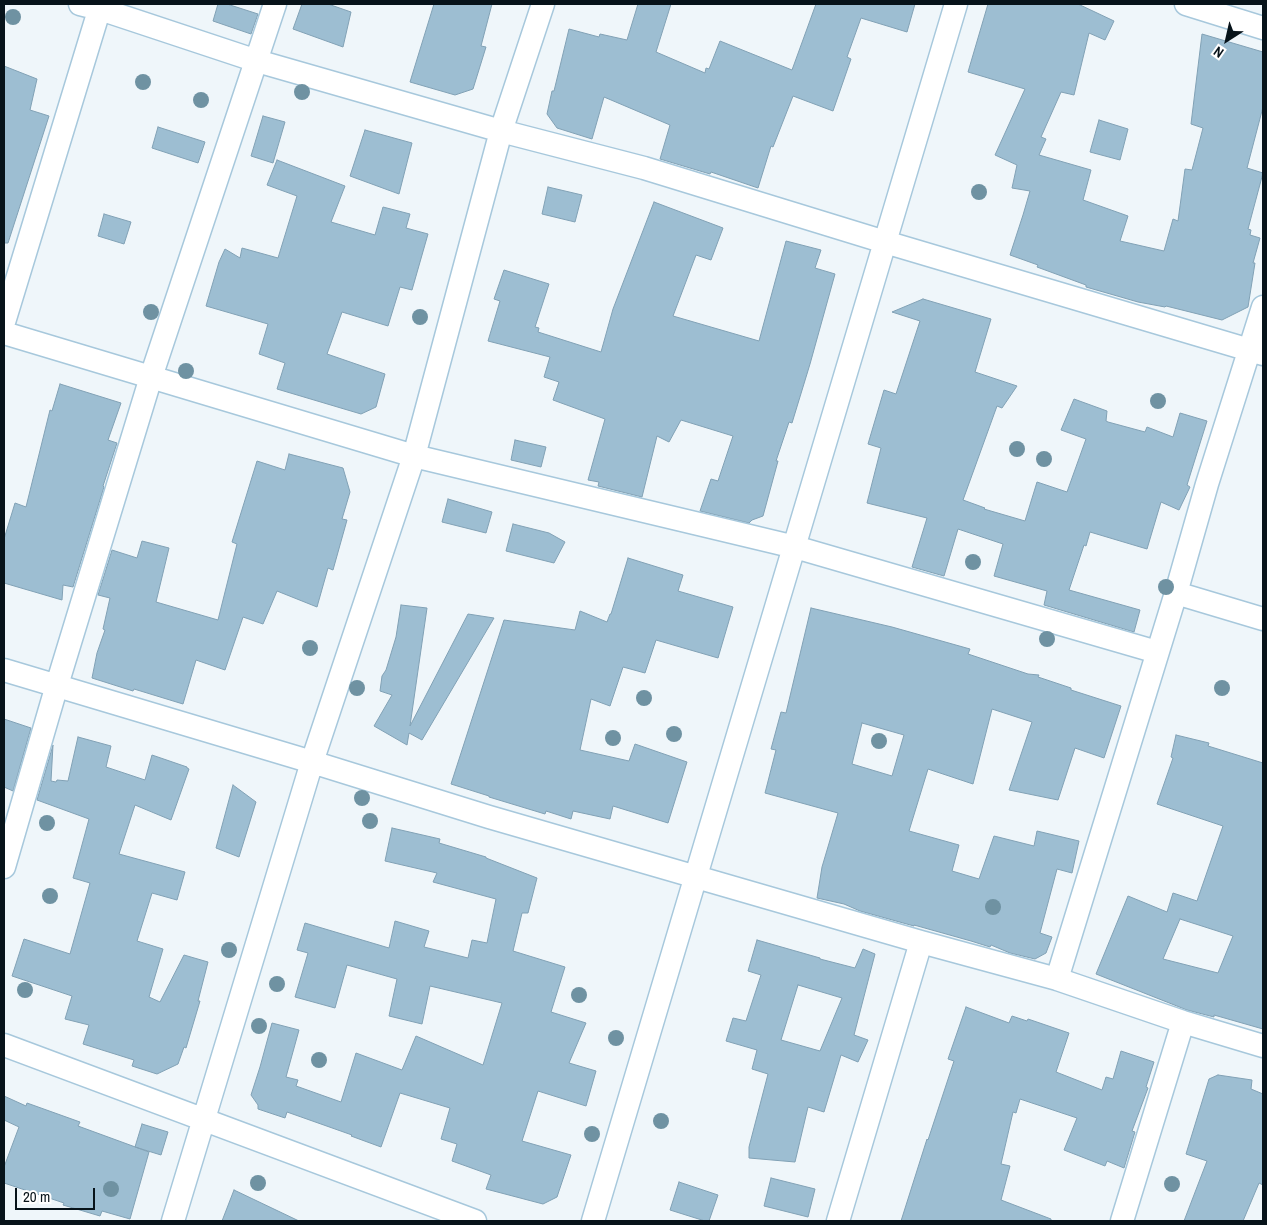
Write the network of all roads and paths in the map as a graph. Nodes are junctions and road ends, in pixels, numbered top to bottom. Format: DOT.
graph roads {
  1 [pos="275,4"];
  2 [pos="543,4"];
  3 [pos="956,4"];
  4 [pos="1186,4"];
  5 [pos="94,5"];
  6 [pos="1263,28"];
  7 [pos="257,61"];
  8 [pos="501,130"];
  9 [pos="885,242"];
  10 [pos="1263,307"];
  11 [pos="4,322"];
  12 [pos="4,333"];
  13 [pos="1257,352"];
  14 [pos="152,377"];
  15 [pos="414,456"];
  16 [pos="794,547"];
  17 [pos="1176,593"];
  18 [pos="1263,619"];
  19 [pos="1157,652"];
  20 [pos="4,670"];
  21 [pos="57,685"];
  22 [pos="312,762"];
  23 [pos="4,867"];
  24 [pos="696,876"];
  25 [pos="922,942"];
  26 [pos="1057,980"];
  27 [pos="1183,1022"];
  28 [pos="4,1045"];
  29 [pos="1263,1046"];
  30 [pos="203,1119"];
  31 [pos="173,1221"];
  32 [pos="474,1221"];
  33 [pos="593,1221"];
  34 [pos="838,1221"];
  35 [pos="1122,1221"];
  1 -- 7 [label="street"];
  2 -- 8 [label="street"];
  3 -- 9 [label="street"];
  4 -- 6 [label="street"];
  5 -- 7 [label="street"];
  5 -- 11 [label="street"];
  7 -- 8 [label="street"];
  7 -- 14 [label="street"];
  8 -- 9 [label="street"];
  8 -- 15 [label="street"];
  9 -- 13 [label="street"];
  9 -- 16 [label="street"];
  10 -- 13 [label="street"];
  12 -- 14 [label="street"];
  13 -- 17 [label="street"];
  14 -- 15 [label="street"];
  14 -- 21 [label="street"];
  15 -- 16 [label="street"];
  15 -- 22 [label="street"];
  16 -- 19 [label="street"];
  16 -- 24 [label="street"];
  17 -- 18 [label="street"];
  17 -- 19 [label="street"];
  19 -- 26 [label="street"];
  20 -- 21 [label="street"];
  21 -- 22 [label="street"];
  21 -- 23 [label="street"];
  22 -- 24 [label="street"];
  22 -- 30 [label="street"];
  24 -- 25 [label="street"];
  24 -- 33 [label="street"];
  25 -- 26 [label="street"];
  25 -- 34 [label="street"];
  26 -- 27 [label="street"];
  27 -- 29 [label="street"];
  27 -- 35 [label="street"];
  28 -- 30 [label="street"];
  30 -- 31 [label="street"];
  30 -- 32 [label="street"];
}
